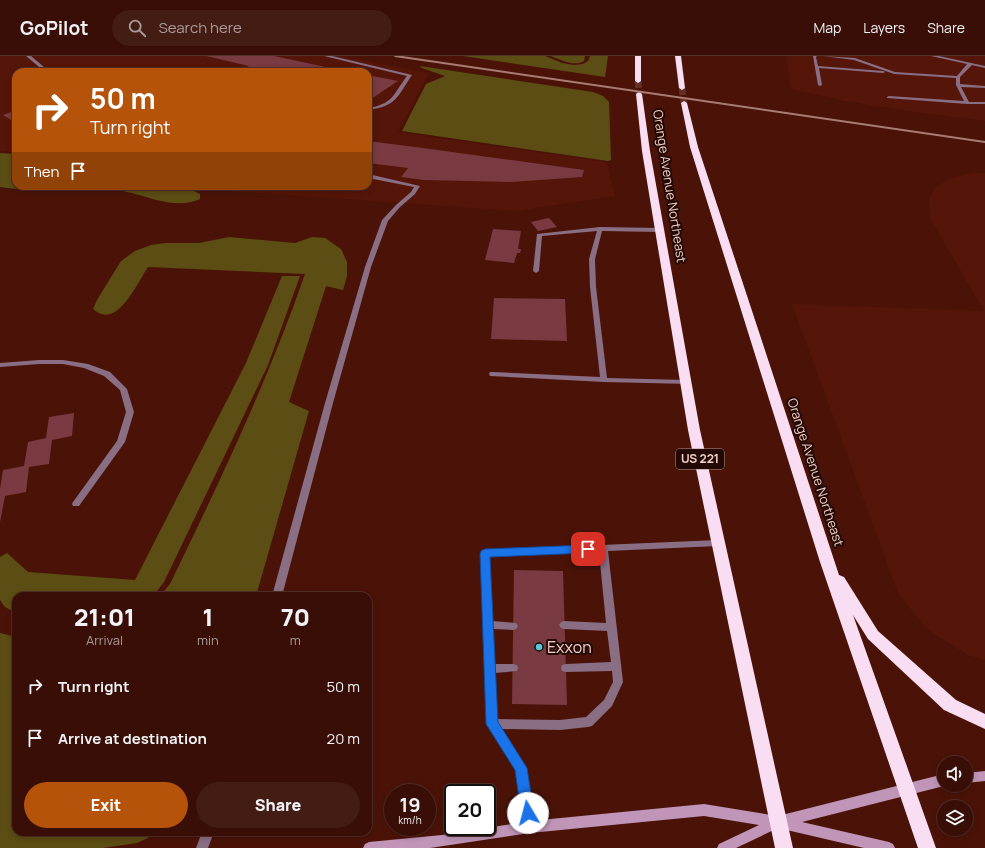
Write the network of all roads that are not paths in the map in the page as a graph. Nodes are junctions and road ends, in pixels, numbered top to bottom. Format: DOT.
graph roads {
  1 [pos="28,56"];
  2 [pos="326,56"];
  3 [pos="638,56"];
  4 [pos="678,56"];
  5 [pos="815,56"];
  6 [pos="825,56"];
  7 [pos="933,56"];
  8 [pos="970,64"];
  9 [pos="816,67"];
  10 [pos="985,67"];
  11 [pos="43,68"];
  12 [pos="894,73"];
  13 [pos="958,77"];
  14 [pos="820,85"];
  15 [pos="958,85"];
  16 [pos="985,86"];
  17 [pos="682,88"];
  18 [pos="888,97"];
  19 [pos="684,103"];
  20 [pos="967,103"];
  21 [pos="985,103"];
  22 [pos="372,108"];
  23 [pos="372,177"];
  24 [pos="600,229"];
  25 [pos="659,230"];
  26 [pos="536,271"];
  27 [pos="0,365"];
  28 [pos="493,374"];
  29 [pos="604,380"];
  30 [pos="686,382"];
  31 [pos="76,504"];
  32 [pos="718,543"];
  33 [pos="603,548"];
  34 [pos="827,562"];
  35 [pos="278,592"];
  36 [pos="487,625"];
  37 [pos="564,625"];
  38 [pos="513,626"];
  39 [pos="612,627"];
  40 [pos="616,666"];
  41 [pos="513,668"];
  42 [pos="566,668"];
  43 [pos="489,669"];
  44 [pos="985,722"];
  45 [pos="492,724"];
  46 [pos="985,776"];
  47 [pos="973,777"];
  48 [pos="937,782"];
  49 [pos="906,790"];
  50 [pos="778,822"];
  51 [pos="530,827"];
  52 [pos="206,836"];
  53 [pos="202,848"];
  54 [pos="369,848"];
  55 [pos="723,848"];
  56 [pos="784,848"];
  57 [pos="889,848"];
  58 [pos="927,848"];
  1 -- 11 [label="street"];
  2 -- 22 [label="street"];
  3 -- 25 [label="highway, Orange Avenue Northeast / US 221"];
  4 -- 17 [label="highway"];
  5 -- 9 [label="street"];
  6 -- 12 [label="street"];
  7 -- 8 [label="street"];
  8 -- 10 [label="street"];
  8 -- 13 [label="street"];
  9 -- 12 [label="street"];
  9 -- 14 [label="street"];
  12 -- 13 [label="street"];
  13 -- 15 [label="street"];
  15 -- 16 [label="street"];
  15 -- 20 [label="street"];
  18 -- 20 [label="street"];
  19 -- 34 [label="highway, Orange Avenue Northeast"];
  20 -- 21 [label="street"];
  23 -- 35 [label="street"];
  24 -- 25 [label="street"];
  24 -- 26 [label="street"];
  24 -- 29 [label="street"];
  25 -- 30 [label="highway, Orange Avenue Northeast / US 221"];
  27 -- 31 [label="street"];
  28 -- 29 [label="street"];
  29 -- 30 [label="street"];
  30 -- 32 [label="highway, Orange Avenue Northeast / US 221"];
  32 -- 33 [label="street"];
  32 -- 50 [label="highway, Orange Avenue Northeast / US 221"];
  33 -- 36 [label="street"];
  33 -- 39 [label="street"];
  34 -- 44 [label="highway"];
  34 -- 49 [label="highway, Orange Avenue Northeast"];
  36 -- 38 [label="street"];
  36 -- 43 [label="street"];
  37 -- 39 [label="street"];
  39 -- 40 [label="street"];
  40 -- 42 [label="street"];
  40 -- 45 [label="street"];
  41 -- 43 [label="street"];
  43 -- 45 [label="street"];
  45 -- 51 [label="street"];
  46 -- 47 [label="street"];
  48 -- 49 [label="street"];
  49 -- 50 [label="street"];
  49 -- 58 [label="highway, Orange Avenue Northeast"];
  50 -- 51 [label="street"];
  50 -- 55 [label="street"];
  50 -- 56 [label="highway, Orange Avenue Northeast / US 221"];
  50 -- 57 [label="street"];
  51 -- 54 [label="street"];
  52 -- 53 [label="street"];
}
